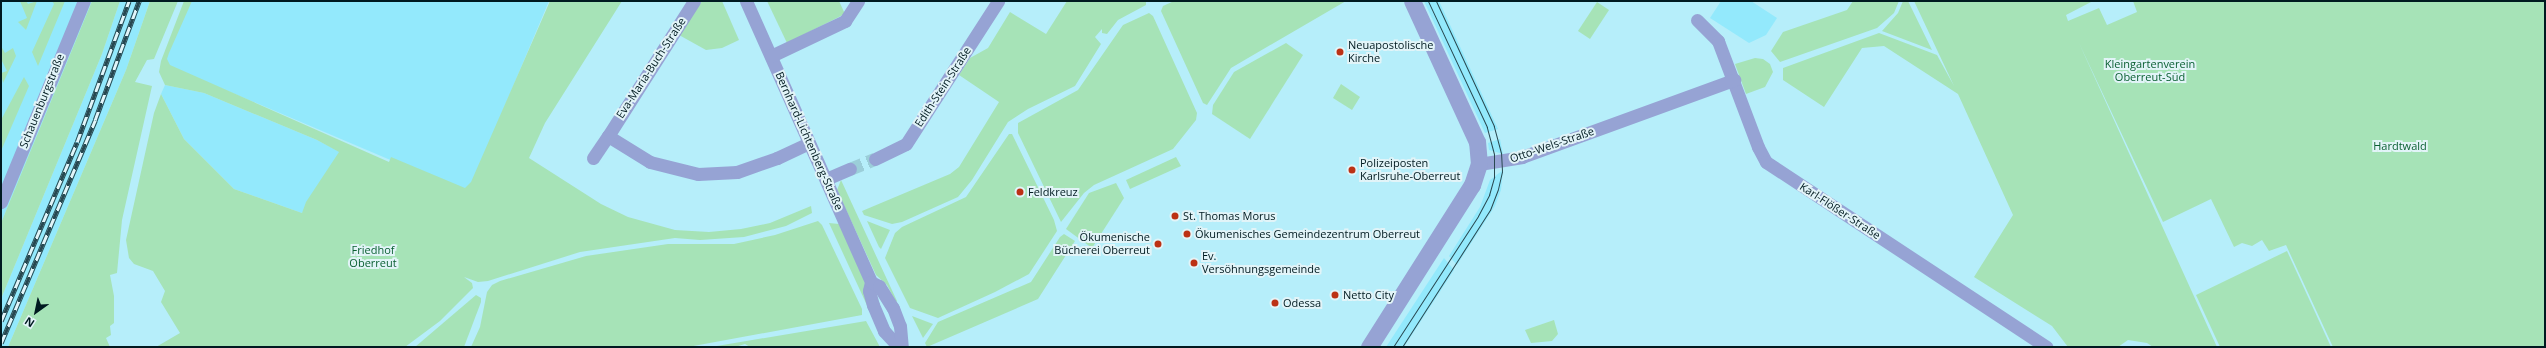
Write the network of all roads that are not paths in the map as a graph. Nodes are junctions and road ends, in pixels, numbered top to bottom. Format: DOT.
graph roads {
  1 [pos="84,1"];
  2 [pos="694,1"];
  3 [pos="746,1"];
  4 [pos="858,1"];
  5 [pos="998,1"];
  6 [pos="1412,1"];
  7 [pos="1697,20"];
  8 [pos="771,56"];
  9 [pos="1734,80"];
  10 [pos="608,136"];
  11 [pos="809,143"];
  12 [pos="593,158"];
  13 [pos="875,158"];
  14 [pos="1480,164"];
  15 [pos="850,169"];
  16 [pos="826,179"];
  17 [pos="1,200"];
  18 [pos="901,347"];
  19 [pos="1369,347"];
  20 [pos="2047,347"];
  1 -- 17 [label="street, Schauenburgstraße"];
  2 -- 10 [label="street, Eva-Maria-Buch-Straße"];
  3 -- 8 [label="street, Bernhard-Lichtenberg-Straße"];
  4 -- 8 [label="street"];
  5 -- 13 [label="street, Edith-Stein-Straße"];
  6 -- 14 [label="street"];
  7 -- 9 [label="street, Karl-Flößer-Straße"];
  8 -- 11 [label="street, Bernhard-Lichtenberg-Straße"];
  9 -- 14 [label="street, Otto-Wels-Straße"];
  9 -- 20 [label="street, Karl-Flößer-Straße"];
  10 -- 11 [label="street"];
  10 -- 12 [label="street, Eva-Maria-Buch-Straße"];
  11 -- 16 [label="street, Bernhard-Lichtenberg-Straße"];
  14 -- 19 [label="street"];
  15 -- 16 [label="street"];
  16 -- 18 [label="street, Bernhard-Lichtenberg-Straße"];
}
